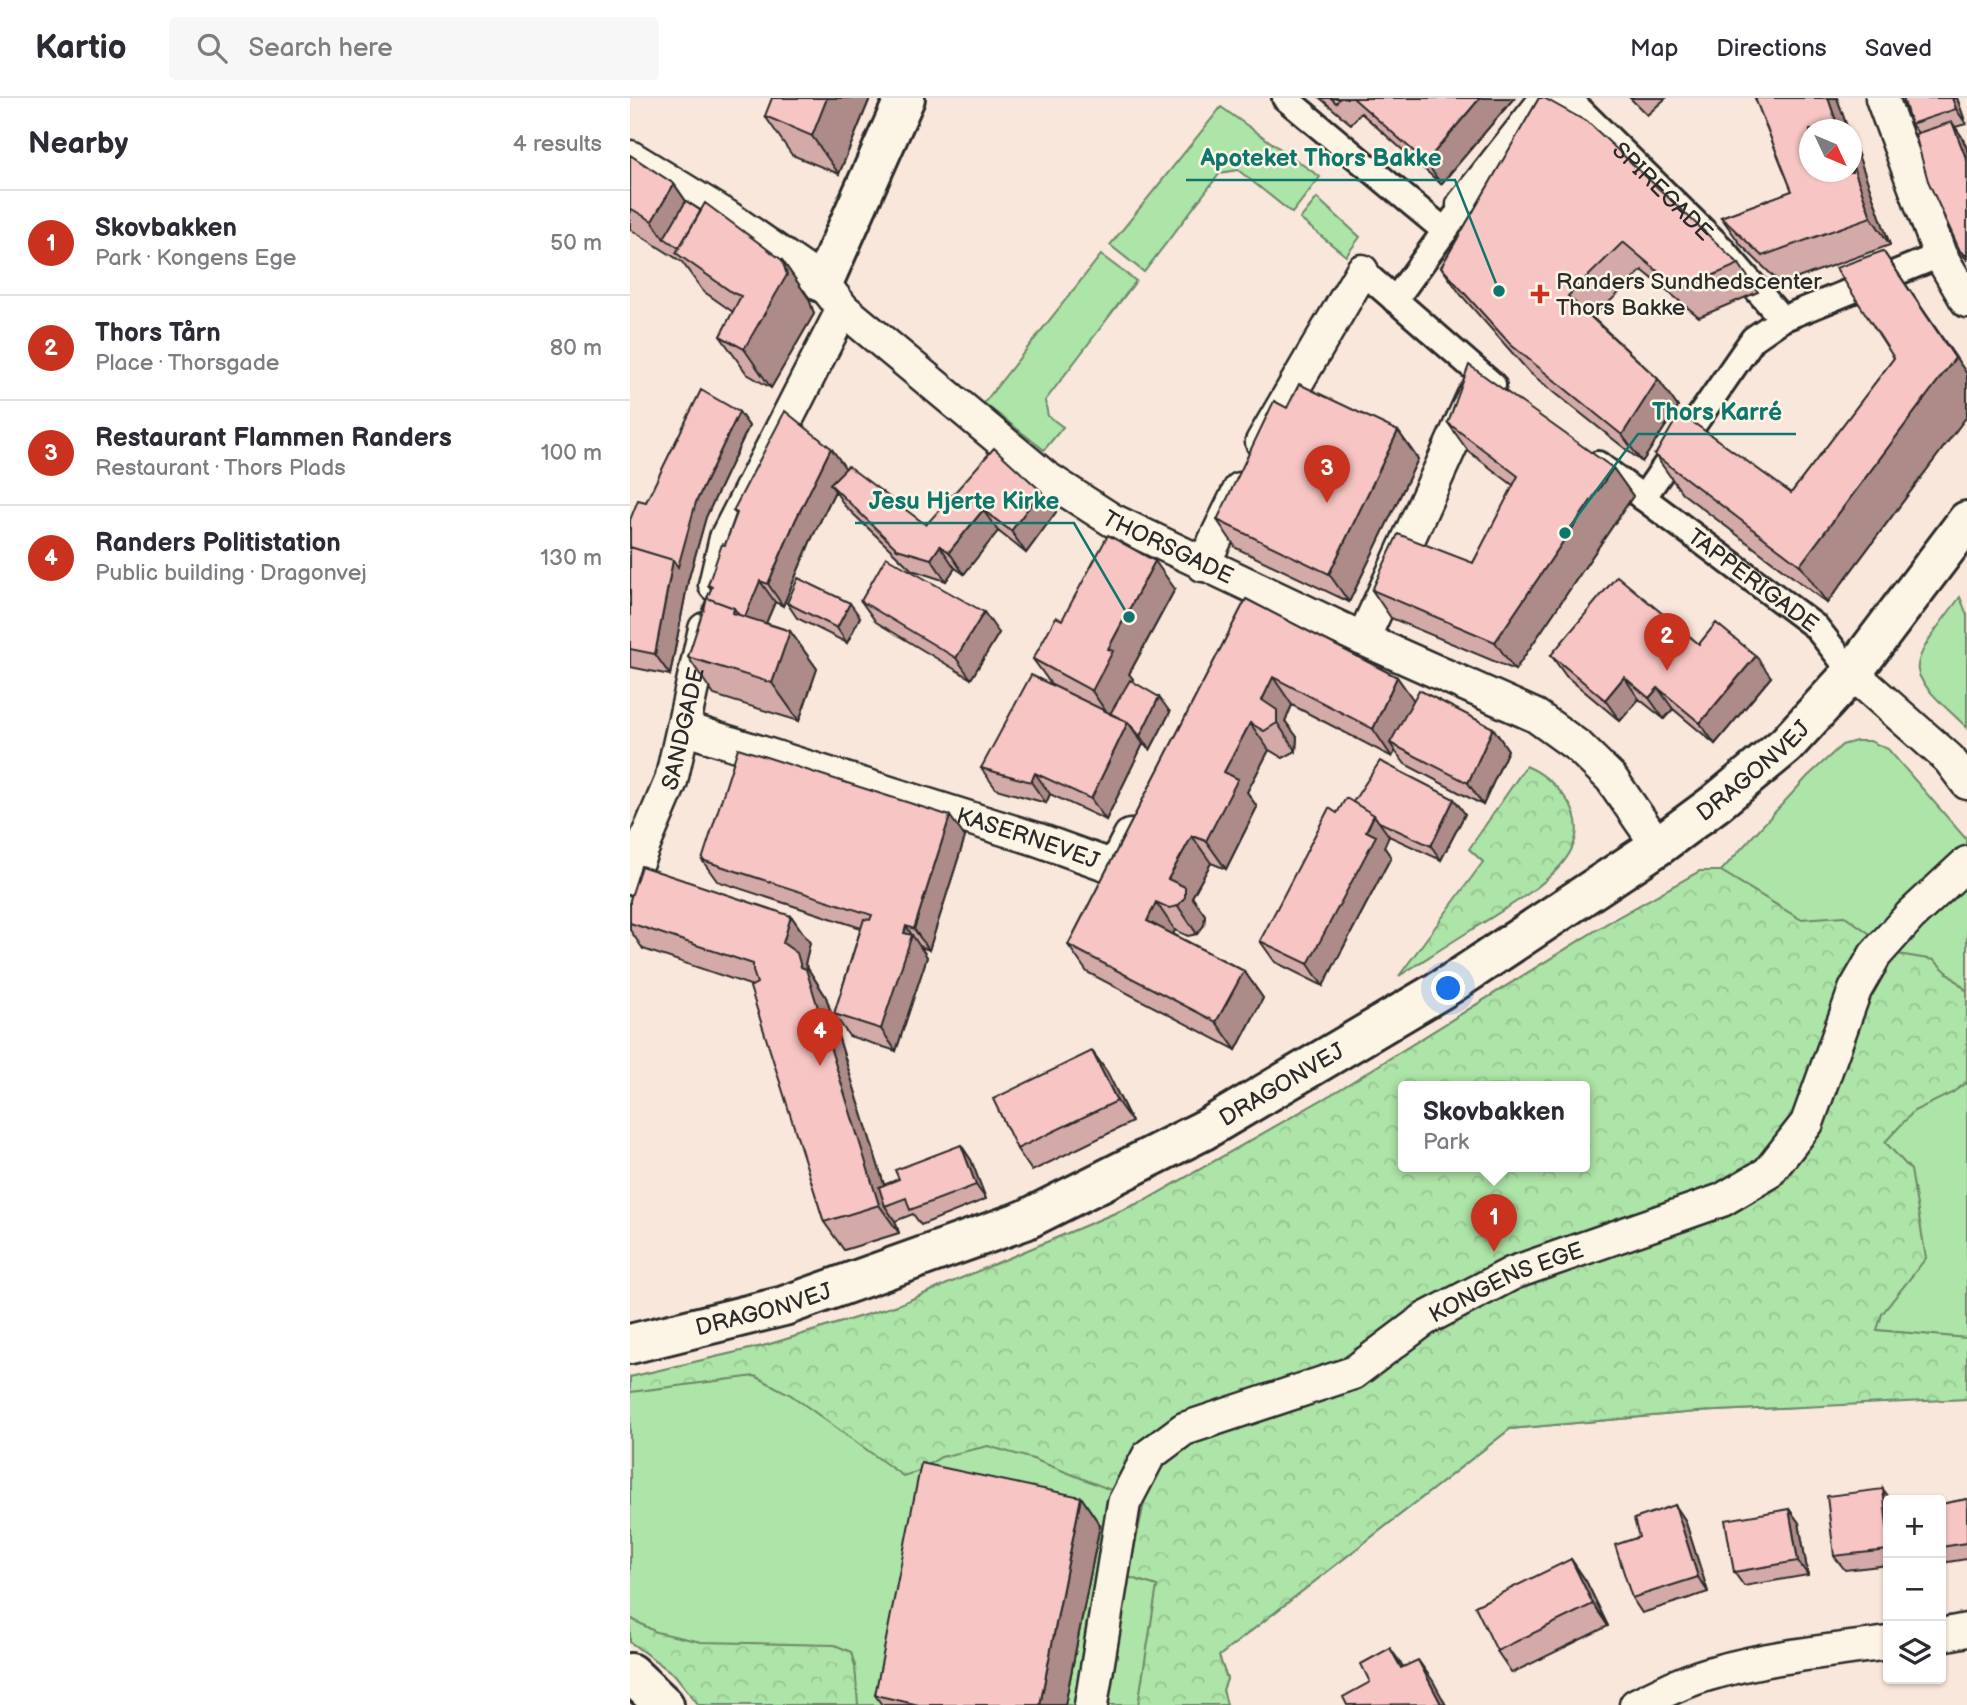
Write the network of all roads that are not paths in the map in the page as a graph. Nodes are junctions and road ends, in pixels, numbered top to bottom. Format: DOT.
graph roads {
  1 [pos="905,98"];
  2 [pos="1285,98"];
  3 [pos="1547,98"];
  4 [pos="1568,98"];
  5 [pos="1882,98"];
  6 [pos="630,157"];
  7 [pos="1463,205"];
  8 [pos="1445,230"];
  9 [pos="1940,255"];
  10 [pos="1362,271"];
  11 [pos="833,296"];
  12 [pos="1395,300"];
  13 [pos="1967,301"];
  14 [pos="1782,319"];
  15 [pos="1483,377"];
  16 [pos="1509,397"];
  17 [pos="1579,450"];
  18 [pos="1643,498"];
  19 [pos="1967,521"];
  20 [pos="1203,565"];
  21 [pos="1363,639"];
  22 [pos="1852,673"];
  23 [pos="683,728"];
  24 [pos="1967,783"];
  25 [pos="1145,807"];
  26 [pos="1658,846"];
  27 [pos="1967,863"];
  28 [pos="630,878"];
  29 [pos="630,1344"];
  30 [pos="1967,1630"];
  31 [pos="1946,1633"];
  32 [pos="1883,1644"];
  33 [pos="630,1673"];
  34 [pos="664,1705"];
  35 [pos="1091,1705"];
  36 [pos="1636,1705"];
  1 -- 11 [label="main road"];
  2 -- 8 [label="street"];
  3 -- 7 [label="street"];
  4 -- 14 [label="street, SPIREGADE"];
  5 -- 9 [label="street"];
  6 -- 11 [label="street, THORSGADE"];
  7 -- 8 [label="street"];
  8 -- 12 [label="street"];
  9 -- 13 [label="street"];
  9 -- 14 [label="street"];
  10 -- 12 [label="street"];
  10 -- 20 [label="street"];
  11 -- 20 [label="street, THORSGADE"];
  11 -- 23 [label="street, SANDGADE"];
  12 -- 15 [label="street"];
  14 -- 18 [label="street"];
  15 -- 16 [label="street"];
  15 -- 21 [label="street"];
  17 -- 18 [label="street, TAPPERIGADE"];
  18 -- 22 [label="street, TAPPERIGADE"];
  19 -- 22 [label="main road, DRAGONVEJ"];
  20 -- 21 [label="street, THORSGADE"];
  21 -- 26 [label="street, THORSGADE"];
  22 -- 24 [label="street"];
  22 -- 26 [label="main road, DRAGONVEJ"];
  23 -- 25 [label="street, KASERNEVEJ"];
  23 -- 28 [label="street, SANDGADE"];
  26 -- 29 [label="main road, DRAGONVEJ"];
  27 -- 35 [label="street, KONGENS EGE"];
  30 -- 31 [label="street"];
  32 -- 36 [label="street"];
  33 -- 34 [label="main road"];
}
